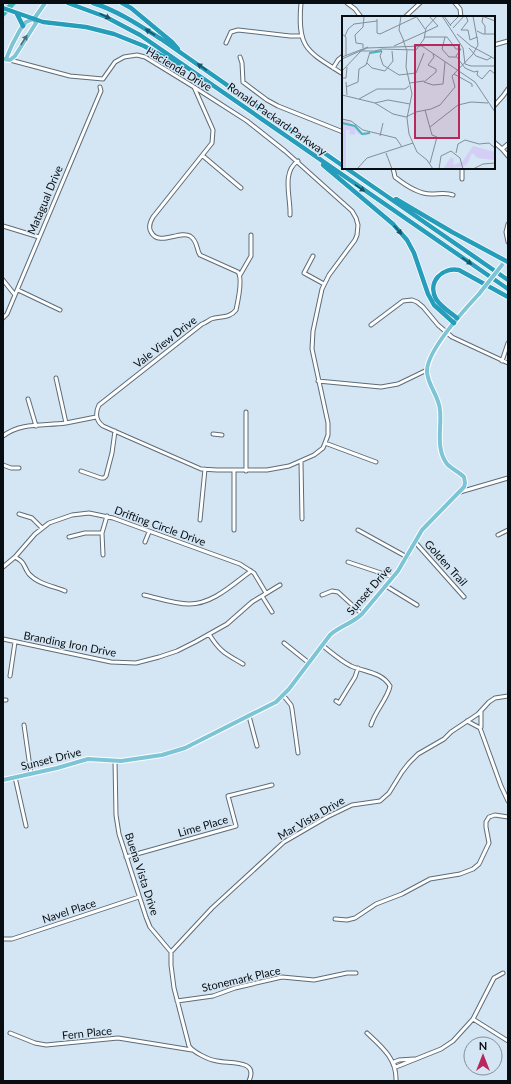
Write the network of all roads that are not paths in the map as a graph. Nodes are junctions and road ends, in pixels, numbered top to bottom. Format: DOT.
graph roads {
  1 [pos="45,3"];
  2 [pos="68,3"];
  3 [pos="94,3"];
  4 [pos="122,3"];
  5 [pos="301,3"];
  6 [pos="347,3"];
  7 [pos="420,3"];
  8 [pos="455,3"];
  9 [pos="3,8"];
  10 [pos="22,16"];
  11 [pos="360,16"];
  12 [pos="406,16"];
  13 [pos="462,16"];
  14 [pos="34,19"];
  15 [pos="23,26"];
  16 [pos="301,36"];
  17 [pos="508,41"];
  18 [pos="226,43"];
  19 [pos="495,45"];
  20 [pos="182,54"];
  21 [pos="240,57"];
  22 [pos="342,57"];
  23 [pos="6,58"];
  24 [pos="333,68"];
  25 [pos="342,73"];
  26 [pos="205,80"];
  27 [pos="100,87"];
  28 [pos="194,87"];
  29 [pos="508,89"];
  30 [pos="495,105"];
  31 [pos="342,132"];
  32 [pos="495,143"];
  33 [pos="508,144"];
  34 [pos="502,149"];
  35 [pos="305,150"];
  36 [pos="203,156"];
  37 [pos="508,156"];
  38 [pos="298,161"];
  39 [pos="342,165"];
  40 [pos="348,169"];
  41 [pos="393,169"];
  42 [pos="462,169"];
  43 [pos="360,177"];
  44 [pos="462,179"];
  45 [pos="241,188"];
  46 [pos="453,195"];
  47 [pos="290,215"];
  48 [pos="508,224"];
  49 [pos="3,226"];
  50 [pos="251,235"];
  51 [pos="39,237"];
  52 [pos="508,242"];
  53 [pos="313,256"];
  54 [pos="507,260"];
  55 [pos="240,275"];
  56 [pos="3,280"];
  57 [pos="508,280"];
  58 [pos="324,284"];
  59 [pos="508,289"];
  60 [pos="18,290"];
  61 [pos="15,295"];
  62 [pos="508,297"];
  63 [pos="60,310"];
  64 [pos="3,318"];
  65 [pos="457,318"];
  66 [pos="454,323"];
  67 [pos="371,325"];
  68 [pos="447,333"];
  69 [pos="508,343"];
  70 [pos="502,360"];
  71 [pos="508,363"];
  72 [pos="427,370"];
  73 [pos="56,378"];
  74 [pos="318,381"];
  75 [pos="28,399"];
  76 [pos="246,412"];
  77 [pos="96,417"];
  78 [pos="66,423"];
  79 [pos="36,426"];
  80 [pos="115,431"];
  81 [pos="213,434"];
  82 [pos="222,434"];
  83 [pos="3,436"];
  84 [pos="325,443"];
  85 [pos="301,462"];
  86 [pos="376,462"];
  87 [pos="3,465"];
  88 [pos="19,468"];
  89 [pos="205,469"];
  90 [pos="81,471"];
  91 [pos="234,471"];
  92 [pos="246,471"];
  93 [pos="508,478"];
  94 [pos="460,492"];
  95 [pos="18,514"];
  96 [pos="107,516"];
  97 [pos="302,519"];
  98 [pos="200,520"];
  99 [pos="42,528"];
  100 [pos="234,530"];
  101 [pos="358,530"];
  102 [pos="508,530"];
  103 [pos="149,532"];
  104 [pos="102,533"];
  105 [pos="498,534"];
  106 [pos="69,537"];
  107 [pos="145,542"];
  108 [pos="415,542"];
  109 [pos="103,554"];
  110 [pos="15,557"];
  111 [pos="407,557"];
  112 [pos="348,562"];
  113 [pos="3,566"];
  114 [pos="251,571"];
  115 [pos="393,577"];
  116 [pos="280,585"];
  117 [pos="386,586"];
  118 [pos="65,591"];
  119 [pos="266,593"];
  120 [pos="144,595"];
  121 [pos="322,595"];
  122 [pos="262,596"];
  123 [pos="464,597"];
  124 [pos="417,605"];
  125 [pos="272,612"];
  126 [pos="362,614"];
  127 [pos="209,634"];
  128 [pos="3,639"];
  129 [pos="15,642"];
  130 [pos="284,642"];
  131 [pos="323,646"];
  132 [pos="309,663"];
  133 [pos="243,664"];
  134 [pos="358,668"];
  135 [pos="10,676"];
  136 [pos="283,695"];
  137 [pos="508,696"];
  138 [pos="336,702"];
  139 [pos="481,711"];
  140 [pos="249,716"];
  141 [pos="467,721"];
  142 [pos="24,725"];
  143 [pos="371,725"];
  144 [pos="482,733"];
  145 [pos="257,746"];
  146 [pos="298,753"];
  147 [pos="115,761"];
  148 [pos="31,774"];
  149 [pos="15,777"];
  150 [pos="3,780"];
  151 [pos="272,785"];
  152 [pos="508,801"];
  153 [pos="508,817"];
  154 [pos="26,826"];
  155 [pos="126,857"];
  156 [pos="139,897"];
  157 [pos="335,919"];
  158 [pos="3,939"];
  159 [pos="171,952"];
  160 [pos="356,973"];
  161 [pos="503,973"];
  162 [pos="177,1001"];
  163 [pos="473,1020"];
  164 [pos="10,1033"];
  165 [pos="367,1033"];
  166 [pos="508,1041"];
  167 [pos="192,1050"];
  168 [pos="414,1059"];
  169 [pos="394,1064"];
  170 [pos="249,1081"];
  171 [pos="396,1081"];
  1 -- 14 [label="main road"];
  2 -- 26 [label="highway, Ronald Packard Parkway, one-way"];
  20 -- 3 [label="highway, Ronald Packard Parkway, one-way"];
  4 -- 20 [label="highway"];
  5 -- 16 [label="street"];
  6 -- 11 [label="street"];
  7 -- 12 [label="street"];
  8 -- 13 [label="street"];
  9 -- 10 [label="highway"];
  10 -- 14 [label="highway"];
  10 -- 15 [label="highway"];
  14 -- 15 [label="main road"];
  23 -- 14 [label="main road, one-way"];
  14 -- 26 [label="highway"];
  15 -- 23 [label="main road"];
  16 -- 18 [label="street"];
  16 -- 24 [label="street"];
  17 -- 19 [label="street"];
  39 -- 20 [label="highway, Ronald Packard Parkway, one-way"];
  21 -- 31 [label="street"];
  22 -- 24 [label="street"];
  23 -- 28 [label="street, Hacienda Drive"];
  24 -- 25 [label="street"];
  26 -- 35 [label="highway, Ronald Packard Parkway"];
  27 -- 51 [label="street, Matagual Drive"];
  28 -- 36 [label="street"];
  28 -- 38 [label="street, Hacienda Drive"];
  29 -- 30 [label="street"];
  32 -- 34 [label="street"];
  33 -- 34 [label="street"];
  34 -- 37 [label="street"];
  35 -- 59 [label="highway, Ronald Packard Parkway, one-way"];
  35 -- 66 [label="highway, one-way"];
  36 -- 45 [label="street"];
  36 -- 55 [label="street"];
  38 -- 47 [label="street"];
  38 -- 58 [label="street, Hacienda Drive"];
  40 -- 43 [label="highway"];
  41 -- 46 [label="street"];
  42 -- 44 [label="street"];
  43 -- 54 [label="highway"];
  43 -- 57 [label="highway"];
  48 -- 52 [label="street"];
  49 -- 51 [label="street"];
  50 -- 55 [label="street"];
  51 -- 60 [label="street, Matagual Drive"];
  53 -- 58 [label="street"];
  54 -- 65 [label="main road, bridge"];
  55 -- 77 [label="street, Vale View Drive"];
  56 -- 61 [label="street"];
  58 -- 74 [label="street"];
  60 -- 61 [label="street, Matagual Drive"];
  60 -- 63 [label="street"];
  61 -- 64 [label="street, Matagual Drive"];
  62 -- 65 [label="highway"];
  65 -- 66 [label="main road"];
  66 -- 68 [label="main road"];
  67 -- 68 [label="street"];
  68 -- 70 [label="street"];
  68 -- 72 [label="main road"];
  69 -- 70 [label="street"];
  70 -- 71 [label="street"];
  72 -- 74 [label="street"];
  72 -- 94 [label="main road"];
  73 -- 78 [label="street"];
  74 -- 84 [label="street"];
  75 -- 79 [label="street"];
  76 -- 92 [label="street"];
  77 -- 78 [label="street"];
  77 -- 80 [label="street"];
  78 -- 79 [label="street"];
  79 -- 83 [label="street"];
  80 -- 89 [label="street"];
  80 -- 90 [label="street"];
  81 -- 82 [label="street"];
  84 -- 85 [label="street"];
  84 -- 86 [label="street"];
  85 -- 92 [label="street"];
  85 -- 97 [label="street"];
  87 -- 88 [label="street"];
  89 -- 91 [label="street"];
  89 -- 98 [label="street"];
  91 -- 92 [label="street"];
  91 -- 100 [label="street"];
  93 -- 94 [label="street"];
  94 -- 108 [label="main road, Sunset Drive"];
  95 -- 99 [label="street"];
  96 -- 99 [label="street, Drifting Circle Drive"];
  96 -- 103 [label="street, Drifting Circle Drive"];
  96 -- 104 [label="street"];
  99 -- 110 [label="street, Drifting Circle Drive"];
  101 -- 111 [label="street"];
  102 -- 105 [label="street"];
  103 -- 107 [label="street"];
  103 -- 114 [label="street, Drifting Circle Drive"];
  104 -- 106 [label="street"];
  104 -- 109 [label="street"];
  108 -- 111 [label="main road, Sunset Drive"];
  108 -- 123 [label="street, Golden Trail"];
  110 -- 113 [label="street, Drifting Circle Drive"];
  110 -- 118 [label="street"];
  111 -- 115 [label="main road, Sunset Drive"];
  112 -- 115 [label="street"];
  114 -- 119 [label="street, Drifting Circle Drive"];
  114 -- 120 [label="street"];
  115 -- 117 [label="main road, Sunset Drive"];
  116 -- 119 [label="street, Branding Iron Drive"];
  117 -- 124 [label="street"];
  117 -- 126 [label="main road, Sunset Drive"];
  119 -- 122 [label="street, Branding Iron Drive"];
  121 -- 126 [label="street"];
  122 -- 125 [label="street"];
  122 -- 127 [label="street, Branding Iron Drive"];
  126 -- 131 [label="main road, Sunset Drive"];
  127 -- 129 [label="street, Branding Iron Drive"];
  127 -- 133 [label="street"];
  128 -- 129 [label="street, Branding Iron Drive"];
  129 -- 135 [label="street"];
  130 -- 132 [label="street"];
  131 -- 132 [label="main road, Sunset Drive"];
  131 -- 134 [label="street"];
  132 -- 136 [label="main road, Sunset Drive"];
  134 -- 138 [label="street"];
  134 -- 143 [label="street"];
  136 -- 140 [label="main road, Sunset Drive"];
  136 -- 146 [label="street"];
  137 -- 139 [label="street, Mar Vista Drive"];
  139 -- 141 [label="street, Mar Vista Drive"];
  139 -- 144 [label="street"];
  140 -- 145 [label="street"];
  140 -- 147 [label="main road, Sunset Drive"];
  141 -- 144 [label="street"];
  141 -- 159 [label="street, Mar Vista Drive"];
  142 -- 148 [label="street"];
  144 -- 152 [label="street"];
  147 -- 148 [label="main road, Sunset Drive"];
  147 -- 155 [label="street, Buena Vista Drive"];
  148 -- 149 [label="main road, Sunset Drive"];
  149 -- 150 [label="main road, Sunset Drive"];
  149 -- 154 [label="street"];
  151 -- 155 [label="street, Lime Place"];
  153 -- 157 [label="street"];
  155 -- 156 [label="street, Buena Vista Drive"];
  156 -- 158 [label="street, Navel Place"];
  156 -- 159 [label="street, Buena Vista Drive"];
  159 -- 162 [label="street"];
  160 -- 162 [label="street, Stonemark Place"];
  161 -- 163 [label="street"];
  162 -- 167 [label="street"];
  163 -- 166 [label="street"];
  163 -- 168 [label="street"];
  164 -- 167 [label="street, Fern Place"];
  165 -- 169 [label="street"];
  167 -- 170 [label="street"];
  168 -- 169 [label="street"];
  168 -- 169 [label="street"];
  169 -- 171 [label="street"];
}
